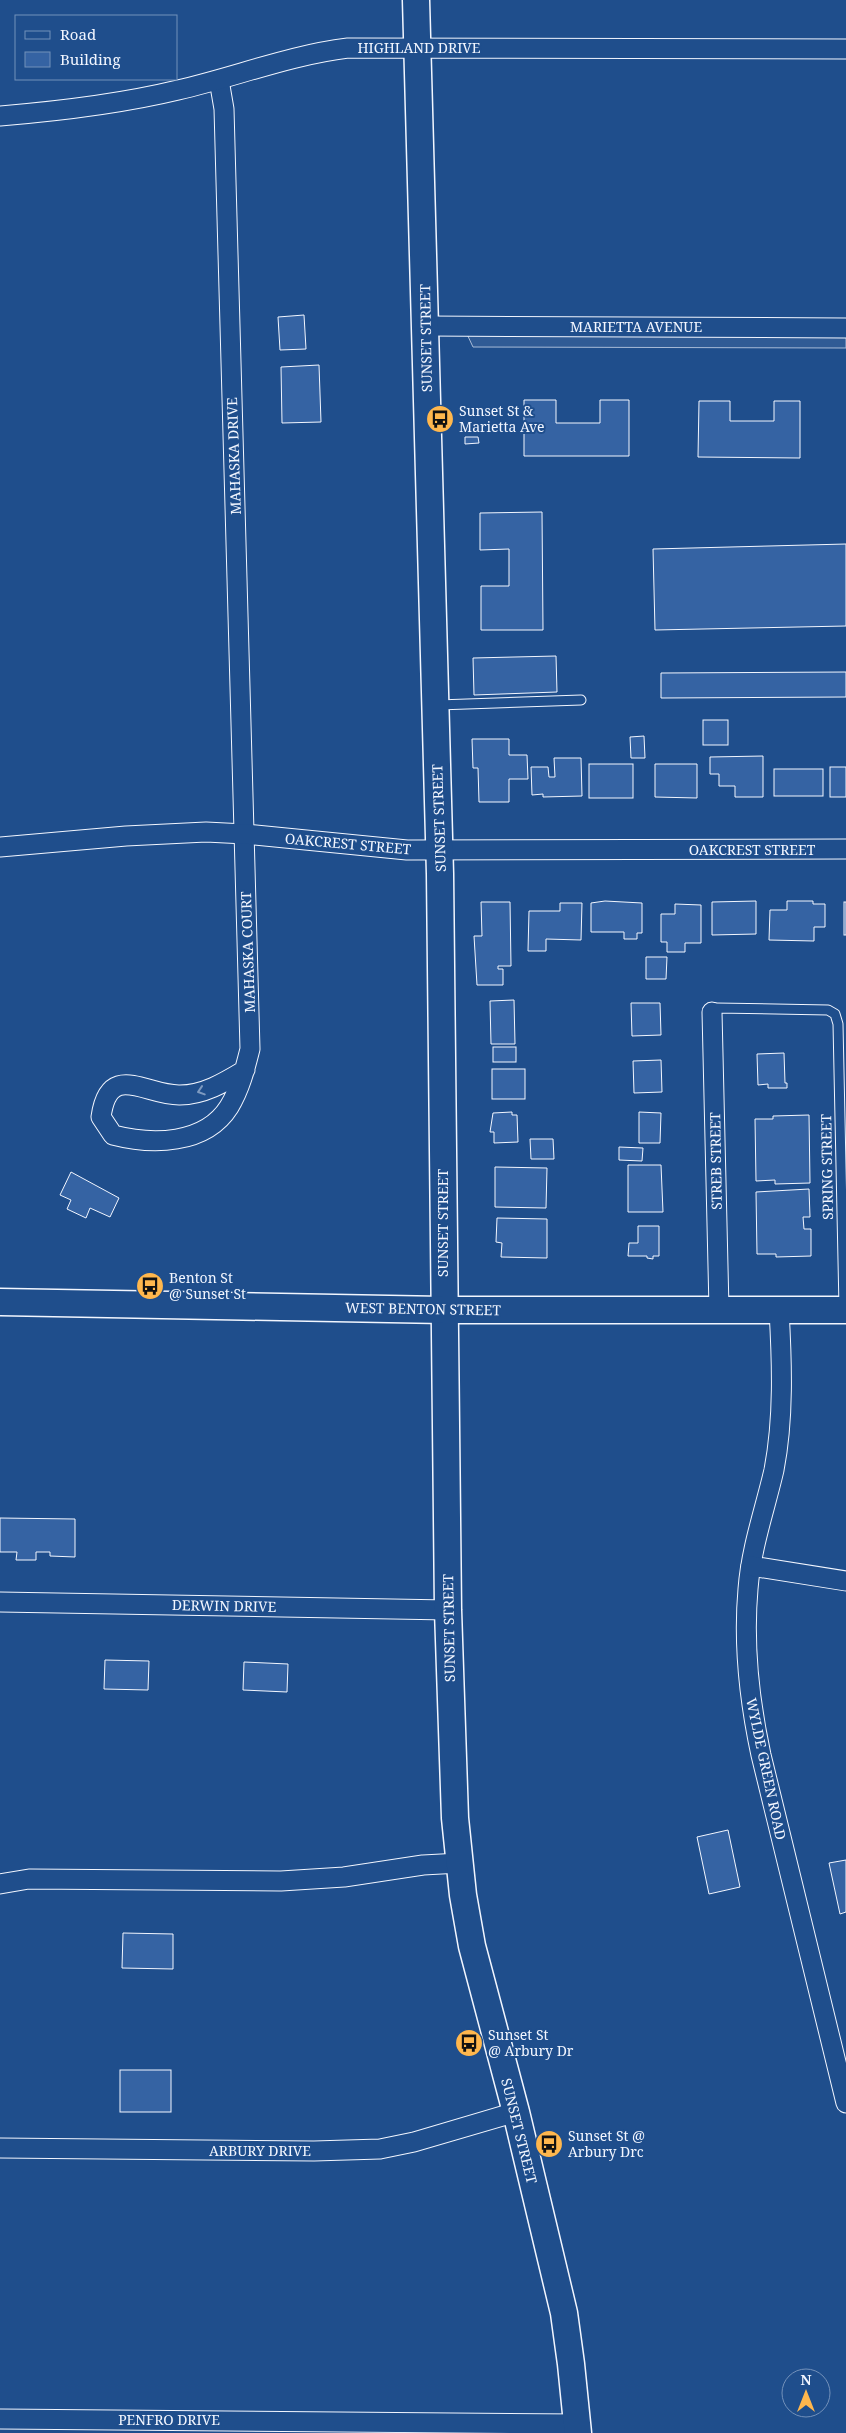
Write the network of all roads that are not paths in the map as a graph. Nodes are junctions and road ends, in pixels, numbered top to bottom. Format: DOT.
graph roads {
  1 [pos="416,0"];
  2 [pos="418,48"];
  3 [pos="846,49"];
  4 [pos="219,80"];
  5 [pos="0,116"];
  6 [pos="426,326"];
  7 [pos="846,328"];
  8 [pos="581,700"];
  9 [pos="436,705"];
  10 [pos="245,834"];
  11 [pos="0,847"];
  12 [pos="846,849"];
  13 [pos="440,851"];
  14 [pos="712,1012"];
  15 [pos="245,1070"];
  16 [pos="0,1302"];
  17 [pos="719,1309"];
  18 [pos="443,1310"];
  19 [pos="779,1310"];
  20 [pos="845,1310"];
  21 [pos="751,1566"];
  22 [pos="846,1581"];
  23 [pos="0,1602"];
  24 [pos="448,1610"];
  25 [pos="460,1863"];
  26 [pos="0,1884"];
  27 [pos="846,2103"];
  28 [pos="516,2112"];
  29 [pos="0,2148"];
  30 [pos="0,2418"];
  31 [pos="578,2428"];
  1 -- 2 [label="street, SUNSET STREET"];
  2 -- 3 [label="street, HIGHLAND DRIVE"];
  2 -- 4 [label="street, HIGHLAND DRIVE"];
  2 -- 6 [label="street, SUNSET STREET"];
  4 -- 5 [label="street, HIGHLAND DRIVE"];
  4 -- 10 [label="street, MAHASKA DRIVE"];
  6 -- 7 [label="street, MARIETTA AVENUE"];
  6 -- 9 [label="street, SUNSET STREET"];
  8 -- 9 [label="lane"];
  9 -- 13 [label="street, SUNSET STREET"];
  10 -- 11 [label="street, OAKCREST STREET"];
  10 -- 13 [label="street, OAKCREST STREET"];
  10 -- 15 [label="street, MAHASKA COURT"];
  12 -- 13 [label="street, OAKCREST STREET"];
  13 -- 18 [label="street, SUNSET STREET"];
  14 -- 17 [label="street, STREB STREET"];
  14 -- 20 [label="lane, SPRING STREET"];
  15 -- 15 [label="street, MAHASKA COURT, one-way"];
  16 -- 18 [label="street, WEST BENTON STREET"];
  17 -- 18 [label="street, WEST BENTON STREET"];
  17 -- 19 [label="street, WEST BENTON STREET"];
  18 -- 24 [label="street, SUNSET STREET"];
  19 -- 20 [label="street, WEST BENTON STREET"];
  19 -- 21 [label="street, WYLDE GREEN ROAD"];
  21 -- 22 [label="street"];
  21 -- 27 [label="street, WYLDE GREEN ROAD"];
  23 -- 24 [label="street, DERWIN DRIVE"];
  24 -- 25 [label="street, SUNSET STREET"];
  25 -- 26 [label="street"];
  25 -- 28 [label="street, SUNSET STREET"];
  28 -- 29 [label="street, ARBURY DRIVE"];
  28 -- 31 [label="street, SUNSET STREET"];
  30 -- 31 [label="street, PENFRO DRIVE"];
}
